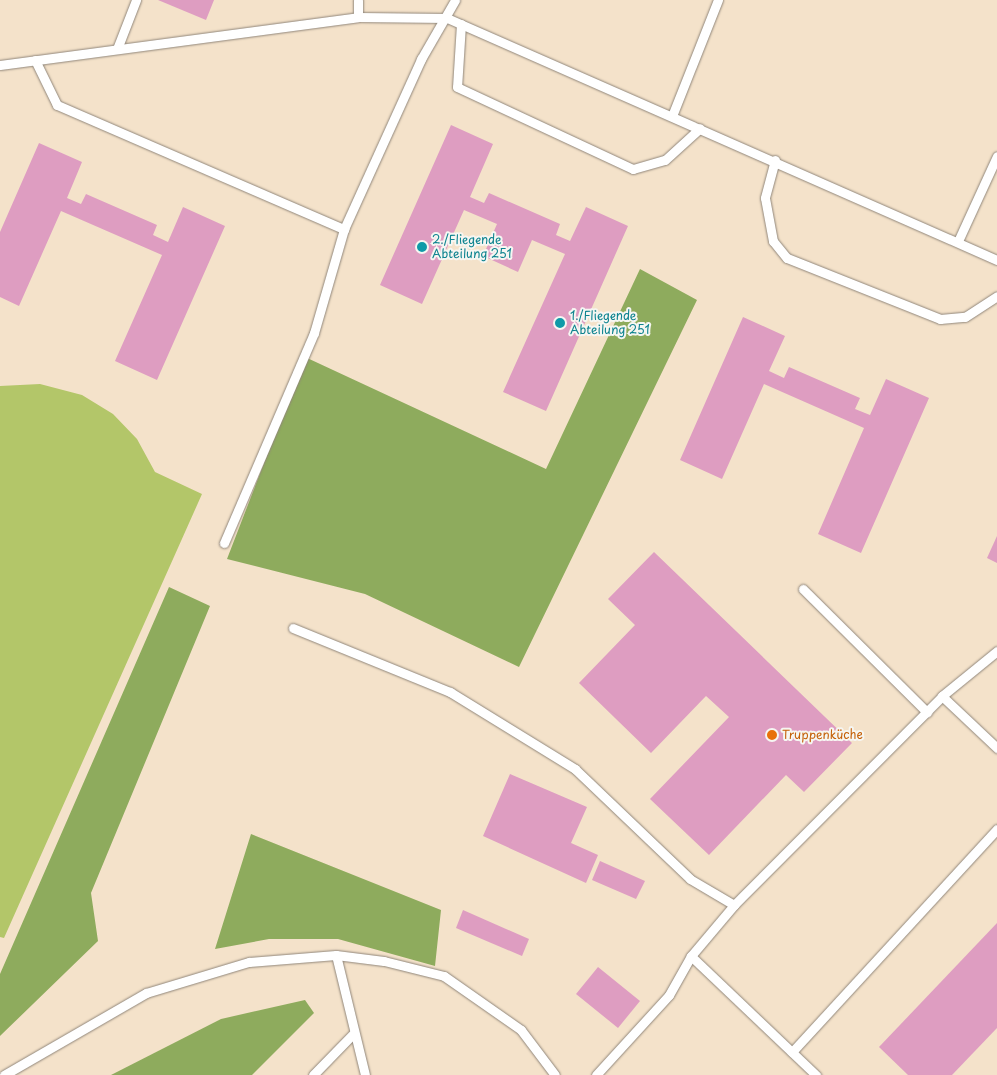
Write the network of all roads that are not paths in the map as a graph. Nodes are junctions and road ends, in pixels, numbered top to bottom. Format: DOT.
graph roads {
  1 [pos="136,0"];
  2 [pos="358,0"];
  3 [pos="455,0"];
  4 [pos="718,0"];
  5 [pos="358,17"];
  6 [pos="448,18"];
  7 [pos="461,24"];
  8 [pos="117,49"];
  9 [pos="35,60"];
  10 [pos="0,65"];
  11 [pos="672,116"];
  12 [pos="700,128"];
  13 [pos="997,156"];
  14 [pos="775,160"];
  15 [pos="344,229"];
  16 [pos="958,239"];
  17 [pos="997,260"];
  18 [pos="997,296"];
  19 [pos="224,543"];
  20 [pos="804,589"];
  21 [pos="293,628"];
  22 [pos="997,651"];
  23 [pos="942,696"];
  24 [pos="927,712"];
  25 [pos="997,748"];
  26 [pos="997,829"];
  27 [pos="734,905"];
  28 [pos="336,955"];
  29 [pos="691,956"];
  30 [pos="353,1034"];
  31 [pos="792,1052"];
  32 [pos="4,1075"];
  33 [pos="313,1075"];
  34 [pos="365,1075"];
  35 [pos="555,1075"];
  36 [pos="596,1075"];
  37 [pos="816,1075"];
  1 -- 8 [label="lane"];
  2 -- 5 [label="lane"];
  3 -- 6 [label="lane"];
  4 -- 11 [label="lane"];
  5 -- 6 [label="lane"];
  5 -- 8 [label="lane"];
  6 -- 7 [label="lane"];
  6 -- 15 [label="lane"];
  7 -- 11 [label="lane"];
  7 -- 12 [label="lane"];
  8 -- 9 [label="lane"];
  9 -- 10 [label="lane"];
  9 -- 15 [label="lane"];
  11 -- 12 [label="lane"];
  12 -- 14 [label="lane"];
  13 -- 16 [label="lane"];
  14 -- 16 [label="lane"];
  14 -- 18 [label="lane"];
  15 -- 19 [label="lane"];
  16 -- 17 [label="lane"];
  20 -- 24 [label="lane"];
  21 -- 27 [label="lane"];
  22 -- 23 [label="lane"];
  23 -- 24 [label="lane"];
  23 -- 25 [label="lane"];
  24 -- 27 [label="lane"];
  26 -- 31 [label="lane"];
  27 -- 29 [label="lane"];
  28 -- 30 [label="lane"];
  28 -- 32 [label="lane"];
  28 -- 35 [label="lane"];
  29 -- 31 [label="lane"];
  29 -- 36 [label="lane"];
  30 -- 33 [label="lane"];
  30 -- 34 [label="lane"];
  31 -- 37 [label="lane"];
}
